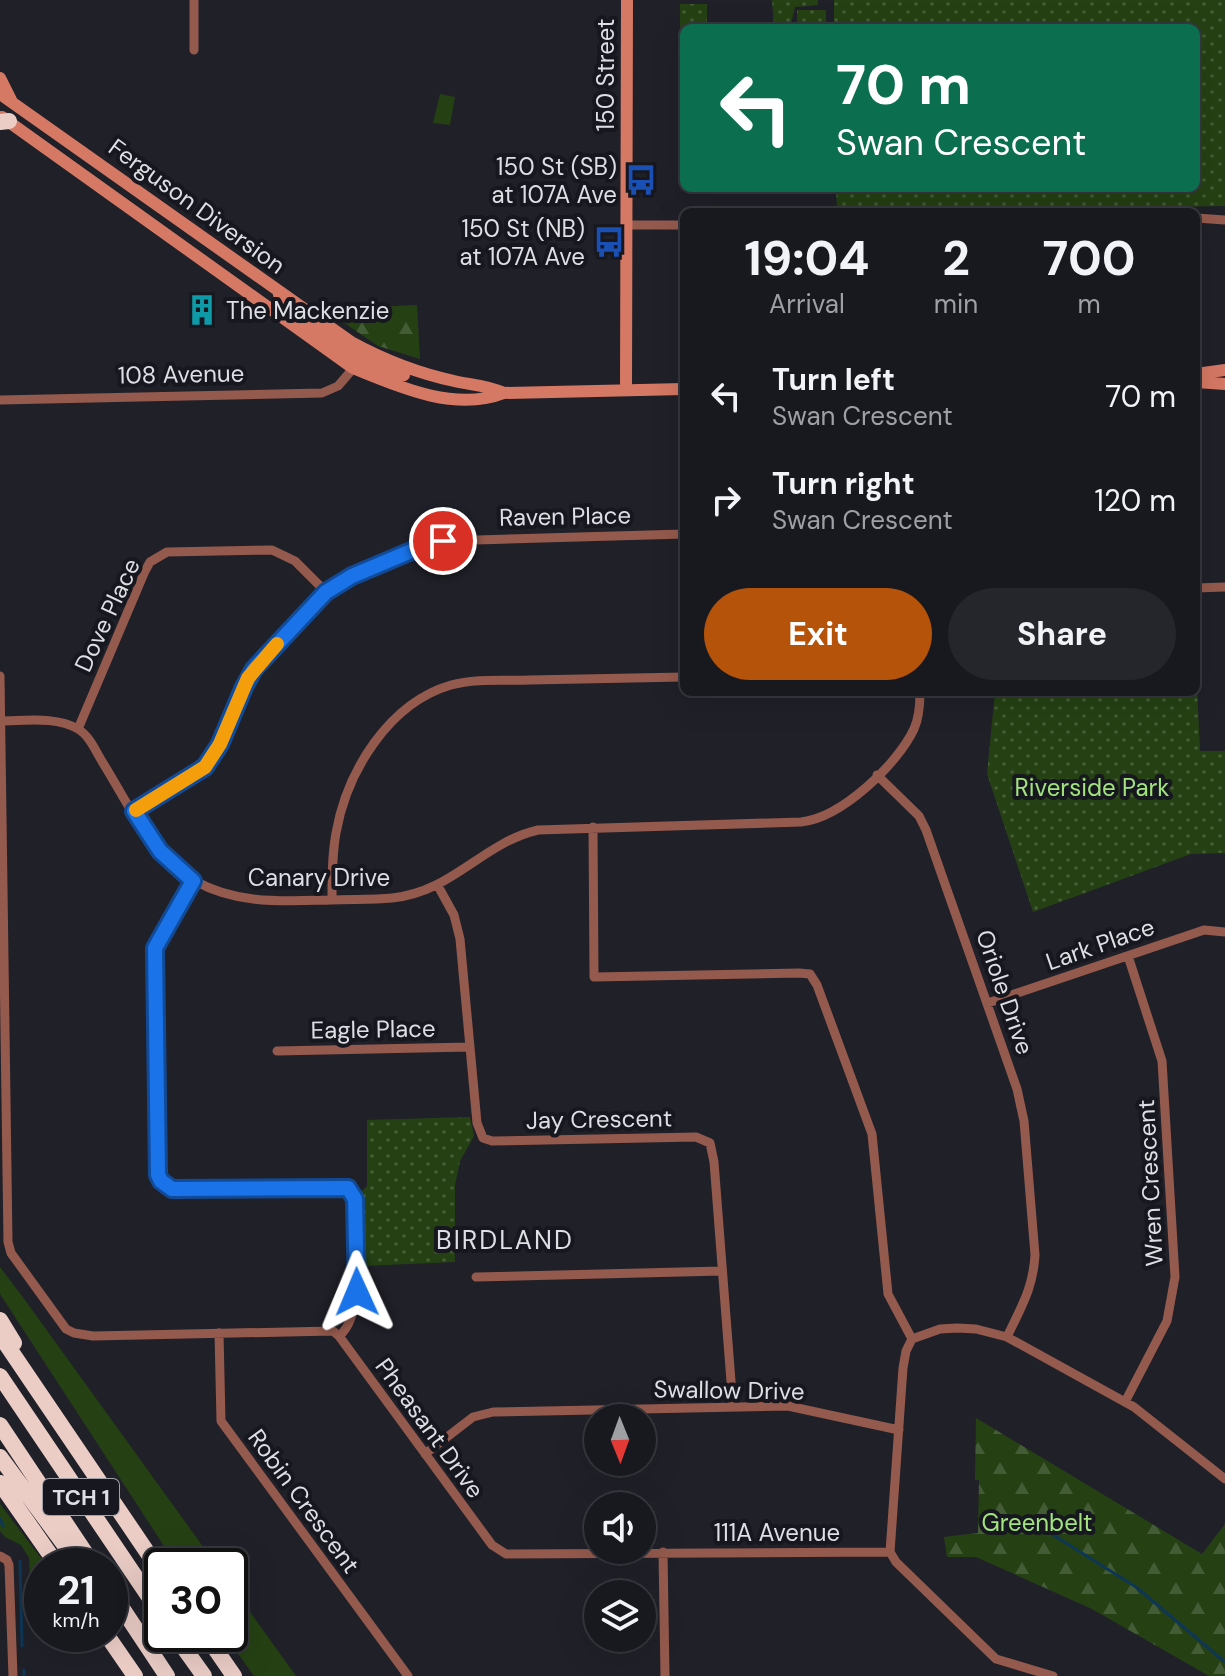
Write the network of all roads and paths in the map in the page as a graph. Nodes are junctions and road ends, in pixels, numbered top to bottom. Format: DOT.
graph roads {
  1 [pos="194,0"];
  2 [pos="627,0"];
  3 [pos="194,50"];
  4 [pos="0,78"];
  5 [pos="6,97"];
  6 [pos="3,120"];
  7 [pos="1200,218"];
  8 [pos="1225,220"];
  9 [pos="627,225"];
  10 [pos="680,225"];
  11 [pos="361,360"];
  12 [pos="1225,370"];
  13 [pos="1200,373"];
  14 [pos="1200,382"];
  15 [pos="1225,384"];
  16 [pos="680,389"];
  17 [pos="626,390"];
  18 [pos="504,393"];
  19 [pos="0,400"];
  20 [pos="680,534"];
  21 [pos="1225,587"];
  22 [pos="1200,588"];
  23 [pos="326,592"];
  24 [pos="0,676"];
  25 [pos="680,677"];
  26 [pos="920,696"];
  27 [pos="0,721"];
  28 [pos="78,729"];
  29 [pos="877,775"];
  30 [pos="134,811"];
  31 [pos="0,819"];
  32 [pos="593,827"];
  33 [pos="193,881"];
  34 [pos="438,886"];
  35 [pos="332,900"];
  36 [pos="1225,932"];
  37 [pos="1128,956"];
  38 [pos="988,1003"];
  39 [pos="2,1004"];
  40 [pos="469,1047"];
  41 [pos="277,1051"];
  42 [pos="722,1271"];
  43 [pos="476,1277"];
  44 [pos="0,1320"];
  45 [pos="219,1333"];
  46 [pos="0,1335"];
  47 [pos="339,1336"];
  48 [pos="1007,1337"];
  49 [pos="912,1339"];
  50 [pos="0,1376"];
  51 [pos="1125,1402"];
  52 [pos="733,1407"];
  53 [pos="0,1425"];
  54 [pos="899,1430"];
  55 [pos="74,1444"];
  56 [pos="425,1454"];
  57 [pos="0,1457"];
  58 [pos="1225,1479"];
  59 [pos="0,1483"];
  60 [pos="0,1493"];
  61 [pos="35,1533"];
  62 [pos="45,1548"];
  63 [pos="67,1548"];
  64 [pos="82,1548"];
  65 [pos="144,1548"];
  66 [pos="663,1552"];
  67 [pos="890,1552"];
  68 [pos="3,1557"];
  69 [pos="144,1589"];
  70 [pos="128,1618"];
  71 [pos="128,1626"];
  72 [pos="144,1643"];
  73 [pos="144,1645"];
  74 [pos="118,1652"];
  75 [pos="150,1652"];
  76 [pos="187,1652"];
  77 [pos="217,1652"];
  78 [pos="13,1676"];
  79 [pos="135,1676"];
  80 [pos="167,1676"];
  81 [pos="204,1676"];
  82 [pos="234,1676"];
  83 [pos="408,1676"];
  84 [pos="665,1676"];
  85 [pos="1051,1676"];
  1 -- 3 [label="street"];
  2 -- 9 [label="main road, 150 Street"];
  4 -- 5 [label="main road"];
  5 -- 11 [label="main road, Ferguson Diversion"];
  6 -- 11 [label="main road, Ferguson Diversion"];
  7 -- 8 [label="street"];
  9 -- 10 [label="street"];
  9 -- 17 [label="main road, 150 Street"];
  11 -- 18 [label="main road"];
  11 -- 18 [label="main road"];
  11 -- 19 [label="street, 108 Avenue"];
  12 -- 13 [label="main road"];
  14 -- 15 [label="main road"];
  16 -- 17 [label="main road"];
  17 -- 18 [label="main road"];
  20 -- 23 [label="street, Raven Place"];
  21 -- 22 [label="street"];
  23 -- 28 [label="street, Dove Place"];
  23 -- 30 [label="street, Raven Place"];
  24 -- 27 [label="street"];
  25 -- 35 [label="street"];
  26 -- 29 [label="street"];
  27 -- 28 [label="street"];
  27 -- 31 [label="street"];
  28 -- 30 [label="street, Canary Drive"];
  29 -- 32 [label="street, Canary Drive"];
  29 -- 38 [label="street, Oriole Drive"];
  30 -- 33 [label="street, Canary Drive"];
  31 -- 39 [label="street"];
  32 -- 34 [label="street, Canary Drive"];
  32 -- 49 [label="street"];
  33 -- 35 [label="street, Canary Drive"];
  33 -- 47 [label="street"];
  34 -- 35 [label="street, Canary Drive"];
  34 -- 40 [label="street, Jay Crescent"];
  36 -- 37 [label="street, Lark Place"];
  37 -- 38 [label="street, Lark Place"];
  37 -- 51 [label="street, Wren Crescent"];
  38 -- 48 [label="street, Oriole Drive"];
  39 -- 45 [label="street"];
  40 -- 41 [label="street, Eagle Place"];
  40 -- 42 [label="street, Jay Crescent"];
  42 -- 43 [label="street"];
  42 -- 52 [label="street, Jay Crescent"];
  44 -- 55 [label="highway"];
  45 -- 47 [label="street"];
  45 -- 83 [label="street, Robin Crescent"];
  46 -- 55 [label="highway"];
  47 -- 56 [label="street, Pheasant Drive"];
  48 -- 49 [label="street"];
  48 -- 51 [label="street"];
  49 -- 54 [label="street"];
  50 -- 69 [label="highway, TCH 1"];
  51 -- 58 [label="street"];
  52 -- 54 [label="street, Swallow Drive"];
  52 -- 56 [label="street, Swallow Drive"];
  53 -- 64 [label="highway, TCH 1"];
  54 -- 67 [label="street"];
  55 -- 65 [label="highway"];
  56 -- 66 [label="street, Pheasant Drive"];
  57 -- 63 [label="highway"];
  59 -- 61 [label="highway"];
  60 -- 61 [label="highway"];
  61 -- 62 [label="highway"];
  66 -- 67 [label="street, 111A Avenue"];
  66 -- 84 [label="street"];
  67 -- 85 [label="street"];
  68 -- 78 [label="street"];
  70 -- 72 [label="highway"];
  71 -- 73 [label="highway"];
  74 -- 79 [label="highway"];
  75 -- 80 [label="highway"];
  76 -- 81 [label="highway"];
  77 -- 82 [label="highway"];
}
